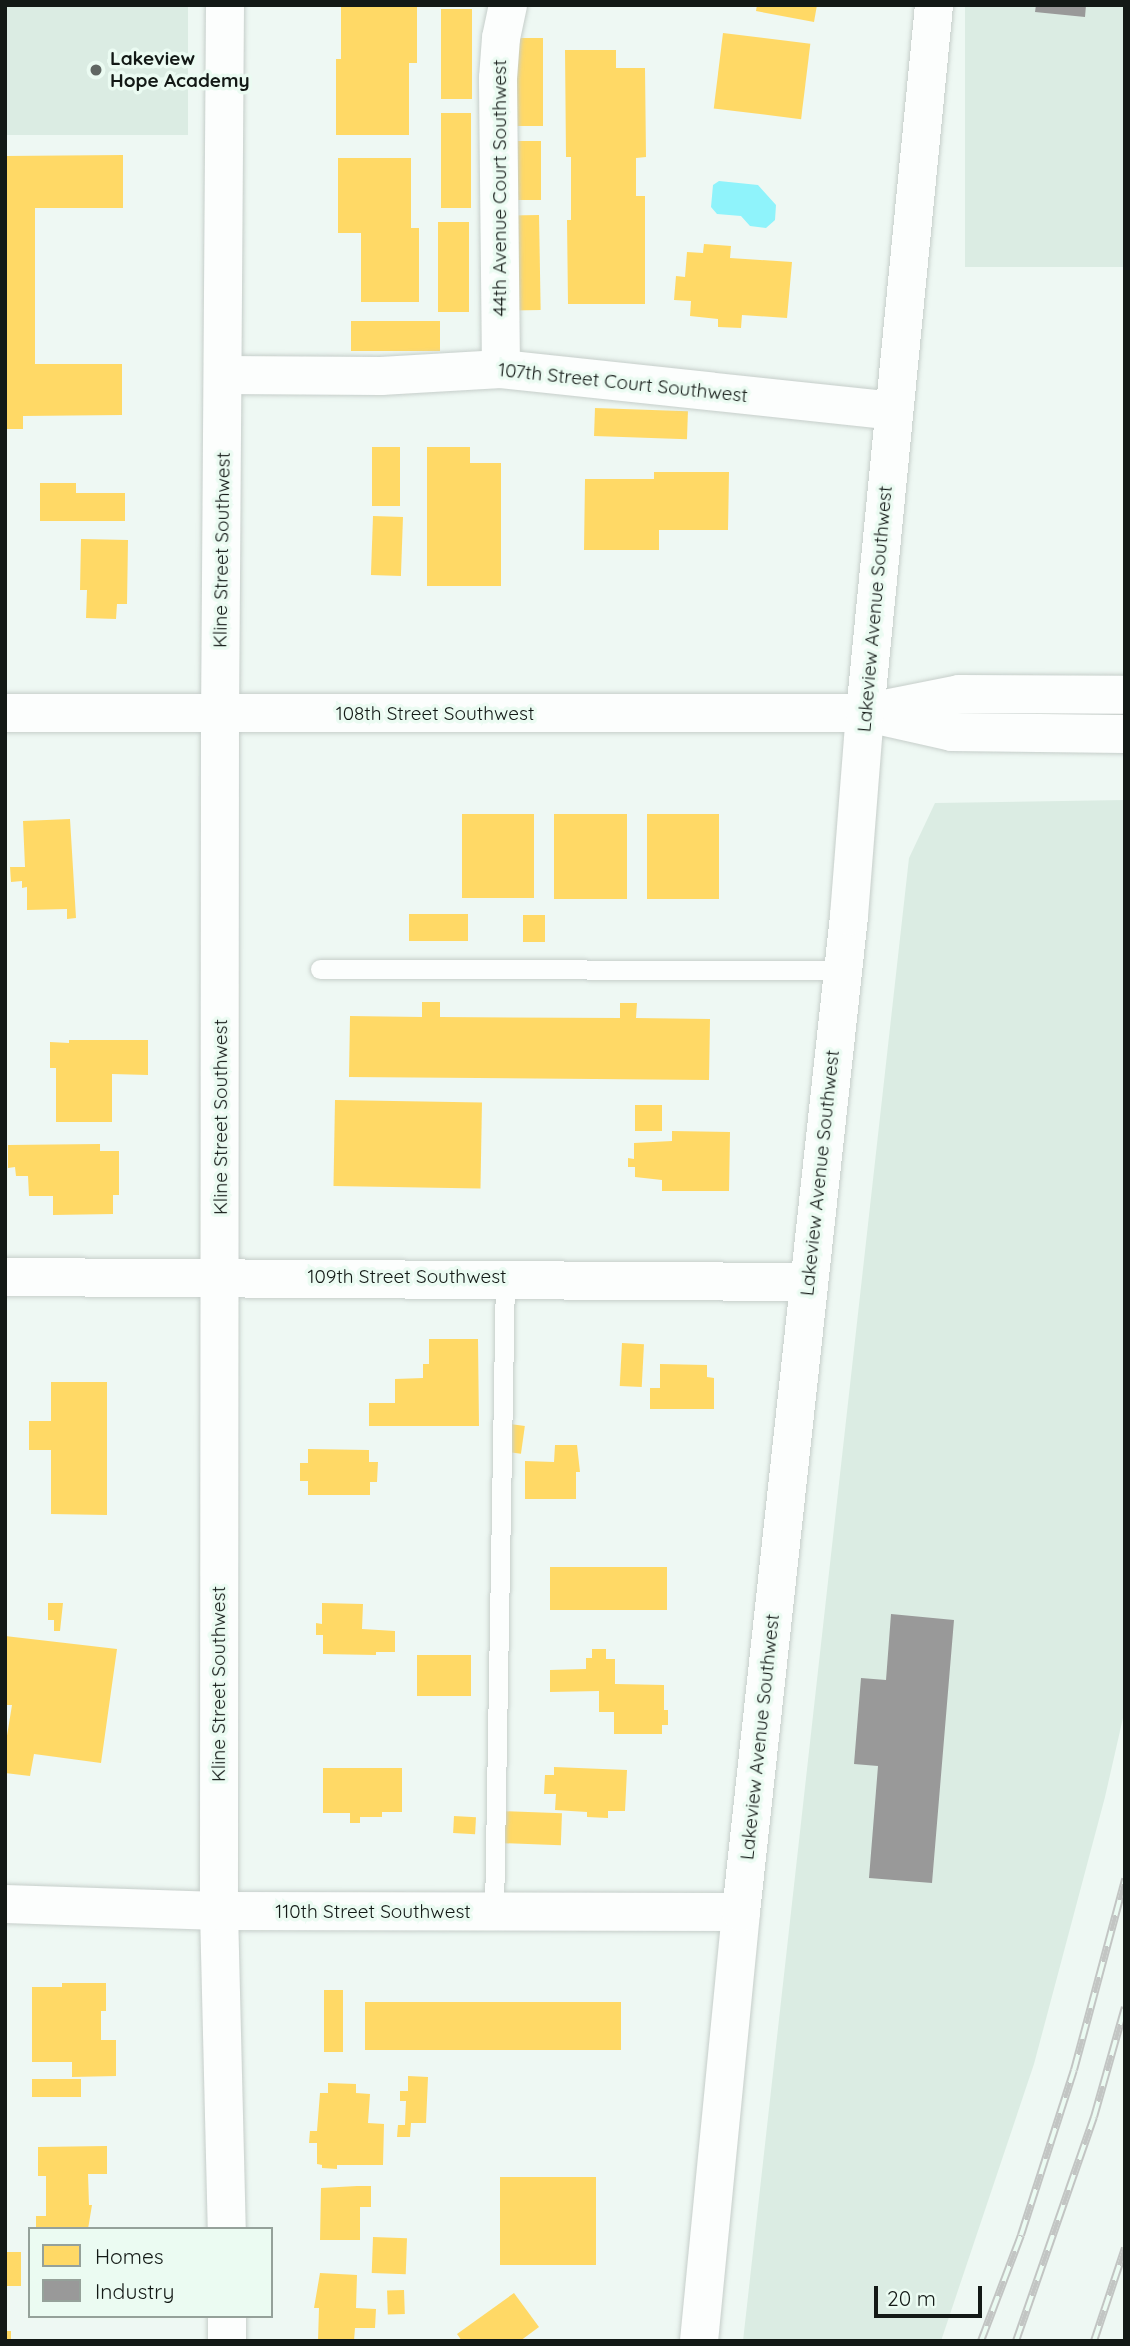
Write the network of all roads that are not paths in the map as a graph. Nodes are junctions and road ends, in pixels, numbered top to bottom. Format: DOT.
graph roads {
  1 [pos="225,5"];
  2 [pos="934,5"];
  3 [pos="508,7"];
  4 [pos="501,369"];
  5 [pos="224,374"];
  6 [pos="894,411"];
  7 [pos="1125,695"];
  8 [pos="5,713"];
  9 [pos="865,713"];
  10 [pos="220,715"];
  11 [pos="1125,733"];
  12 [pos="320,969"];
  13 [pos="842,970"];
  14 [pos="221,1276"];
  15 [pos="5,1277"];
  16 [pos="505,1278"];
  17 [pos="808,1282"];
  18 [pos="5,1904"];
  19 [pos="219,1911"];
  20 [pos="494,1912"];
  21 [pos="741,1912"];
  22 [pos="227,2227"];
  23 [pos="227,2318"];
  24 [pos="227,2341"];
  25 [pos="699,2341"];
  1 -- 5 [label="street, Kline Street Southwest"];
  2 -- 6 [label="street, Lakeview Avenue Southwest"];
  3 -- 4 [label="street, 44th Avenue Court Southwest"];
  4 -- 5 [label="street, 107th Street Court Southwest"];
  4 -- 6 [label="street, 107th Street Court Southwest"];
  5 -- 10 [label="street, Kline Street Southwest"];
  6 -- 9 [label="street, Lakeview Avenue Southwest"];
  7 -- 9 [label="street, 108th Street Southwest"];
  8 -- 10 [label="street, 108th Street Southwest"];
  9 -- 10 [label="street, 108th Street Southwest"];
  9 -- 11 [label="street, 108th Street Southwest"];
  9 -- 13 [label="street, Lakeview Avenue Southwest"];
  10 -- 14 [label="street, Kline Street Southwest"];
  12 -- 13 [label="lane"];
  13 -- 17 [label="street, Lakeview Avenue Southwest"];
  14 -- 15 [label="street, 109th Street Southwest"];
  14 -- 16 [label="street, 109th Street Southwest"];
  14 -- 19 [label="street, Kline Street Southwest"];
  16 -- 17 [label="street, 109th Street Southwest"];
  16 -- 20 [label="lane"];
  17 -- 21 [label="street, Lakeview Avenue Southwest"];
  18 -- 19 [label="street, 110th Street Southwest"];
  19 -- 20 [label="street, 110th Street Southwest"];
  19 -- 22 [label="street, Kline Street Southwest"];
  20 -- 21 [label="street, 110th Street Southwest"];
  21 -- 25 [label="street, Lakeview Avenue Southwest"];
  23 -- 24 [label="street"];
}
